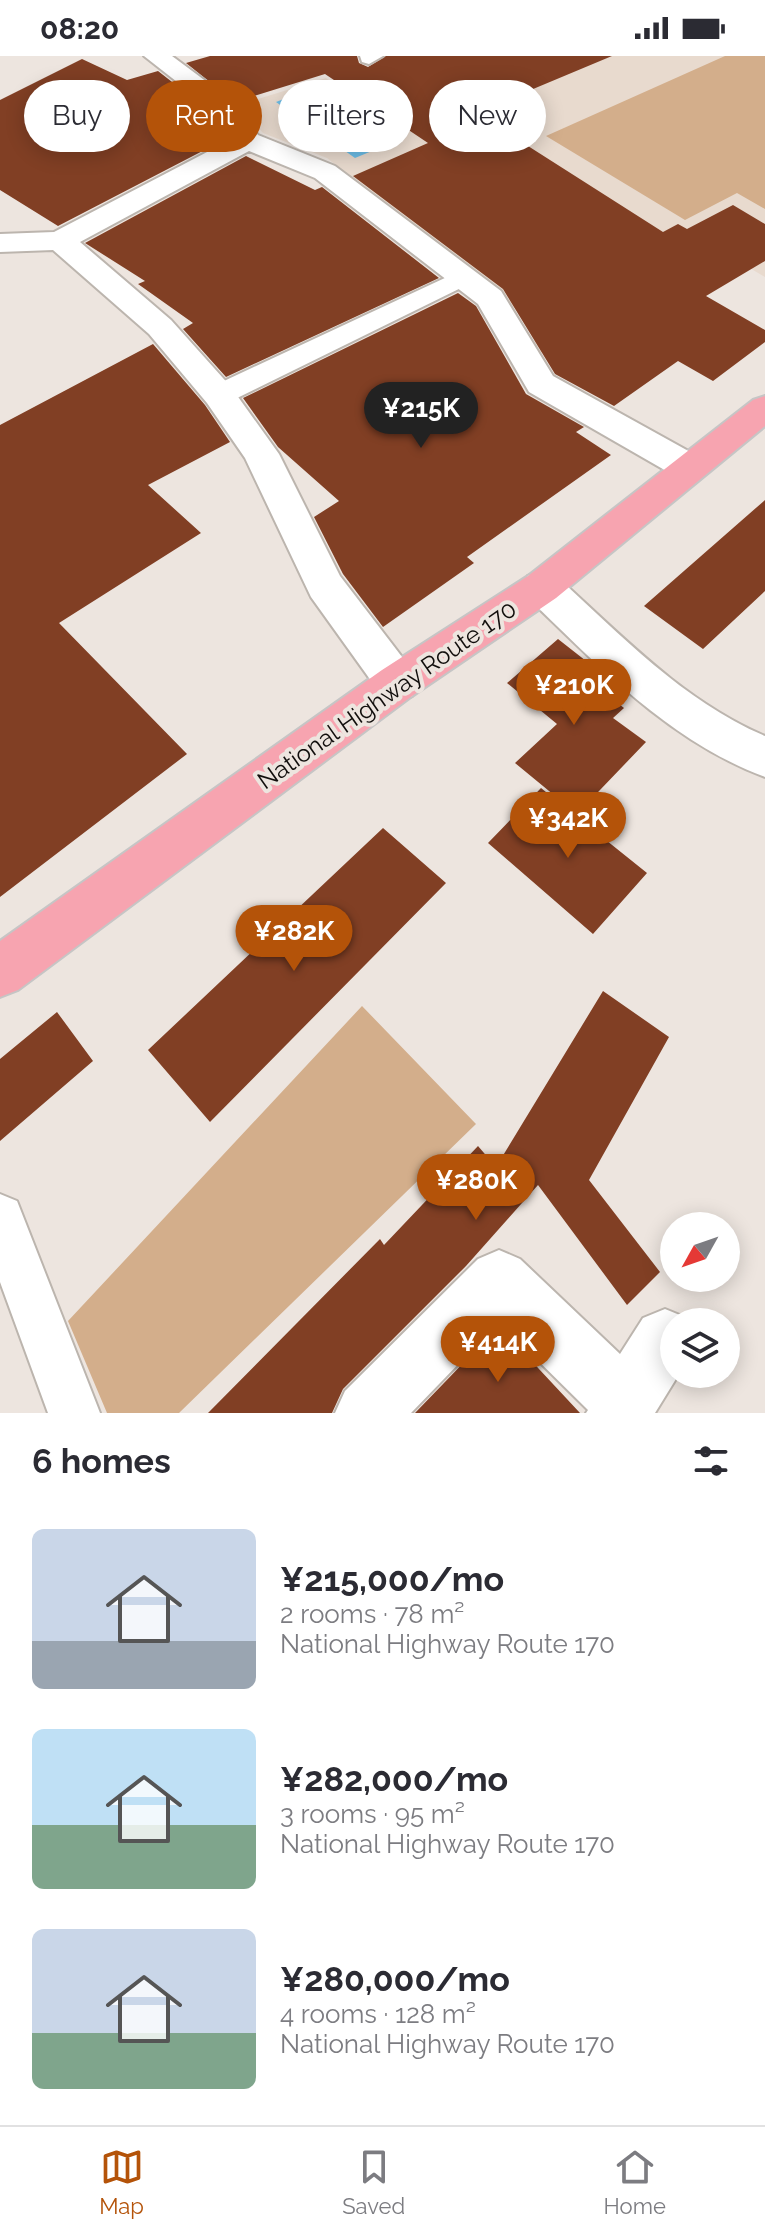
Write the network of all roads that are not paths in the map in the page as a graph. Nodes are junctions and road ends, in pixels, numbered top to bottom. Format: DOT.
graph roads {
  1 [pos="156,56"];
  2 [pos="188,80"];
  3 [pos="262,147"];
  4 [pos="227,152"];
  5 [pos="60,241"];
  6 [pos="0,243"];
  7 [pos="462,278"];
  8 [pos="219,395"];
  9 [pos="765,408"];
  10 [pos="688,467"];
  11 [pos="542,587"];
  12 [pos="397,683"];
  13 [pos="765,757"];
  14 [pos="0,972"];
  15 [pos="0,1218"];
  16 [pos="660,1348"];
  17 [pos="622,1408"];
  18 [pos="74,1413"];
  19 [pos="367,1413"];
  1 -- 2 [label="street"];
  3 -- 7 [label="street"];
  4 -- 5 [label="street"];
  5 -- 6 [label="street"];
  5 -- 8 [label="street"];
  7 -- 8 [label="lane"];
  7 -- 10 [label="street"];
  8 -- 12 [label="street"];
  9 -- 10 [label="highway, National Highway Route 170"];
  10 -- 11 [label="highway, National Highway Route 170"];
  11 -- 12 [label="highway, National Highway Route 170"];
  11 -- 13 [label="street"];
  12 -- 14 [label="highway, National Highway Route 170"];
  15 -- 18 [label="lane"];
  16 -- 17 [label="street"];
  17 -- 19 [label="street"];
}
